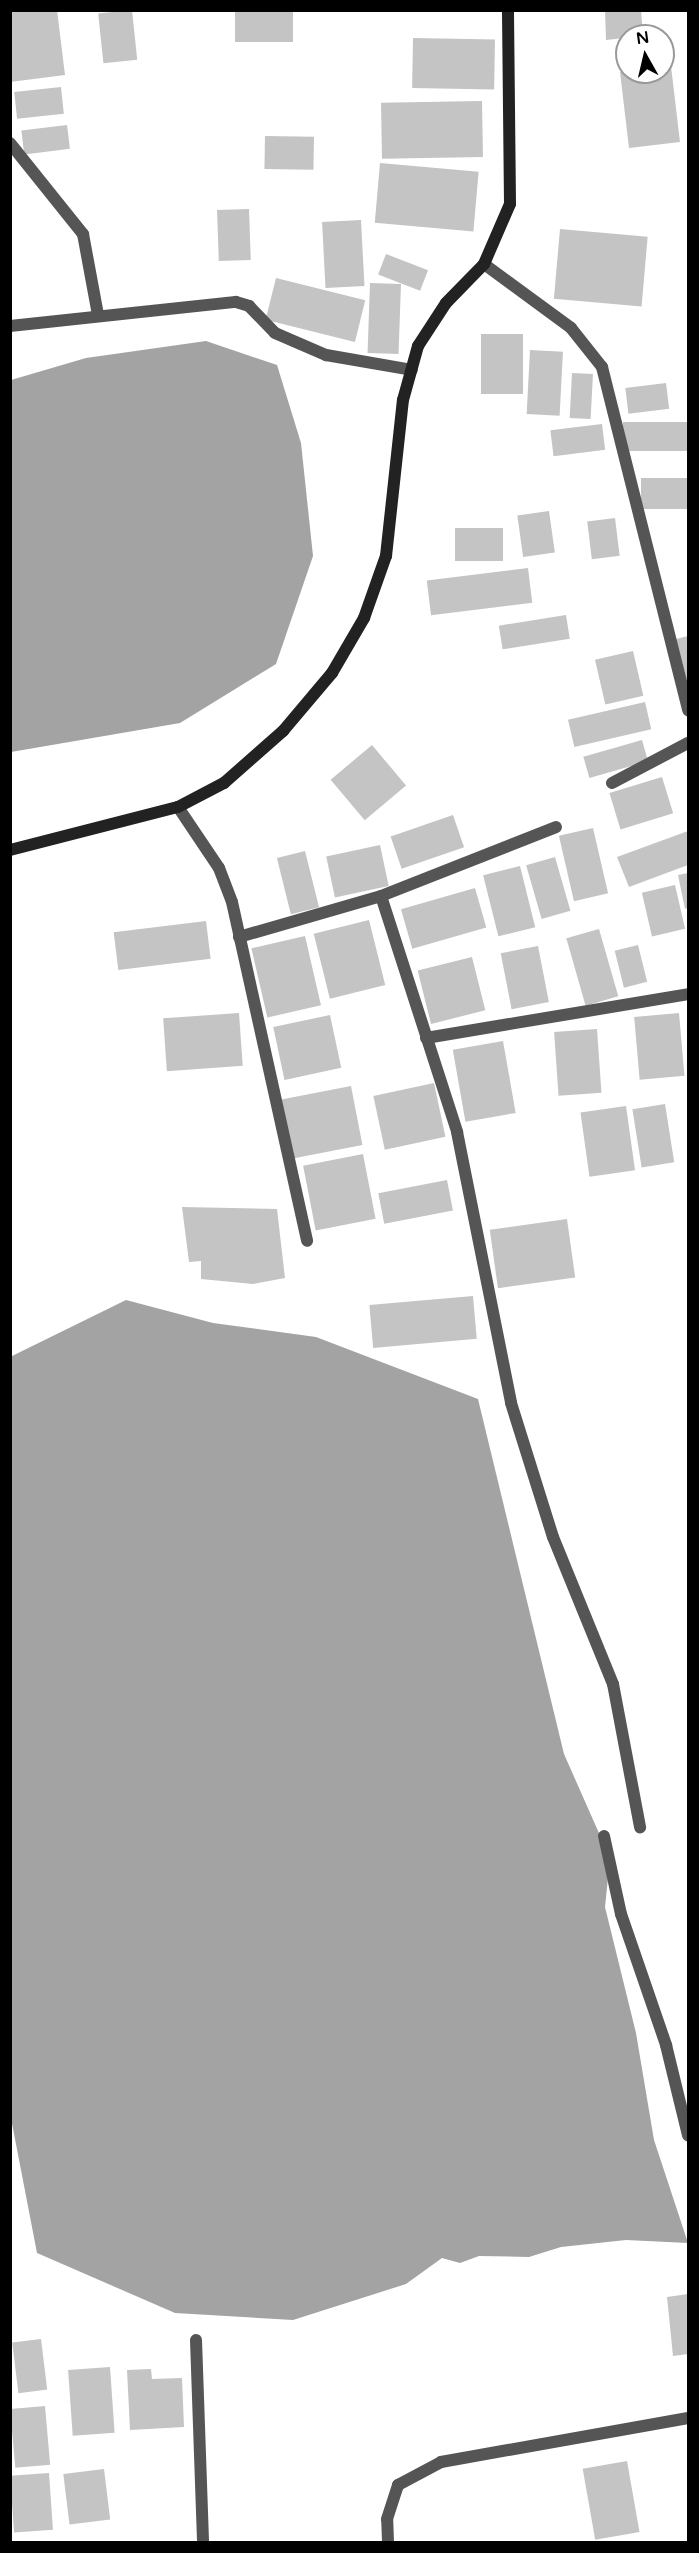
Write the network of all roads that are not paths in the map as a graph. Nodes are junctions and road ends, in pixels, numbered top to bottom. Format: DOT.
graph roads {
  1 [pos="508,10"];
  2 [pos="10,143"];
  3 [pos="484,264"];
  4 [pos="98,315"];
  5 [pos="10,326"];
  6 [pos="412,370"];
  7 [pos="688,710"];
  8 [pos="688,743"];
  9 [pos="612,783"];
  10 [pos="178,807"];
  11 [pos="556,827"];
  12 [pos="10,850"];
  13 [pos="381,896"];
  14 [pos="239,937"];
  15 [pos="688,994"];
  16 [pos="426,1038"];
  17 [pos="307,1241"];
  18 [pos="640,1827"];
  19 [pos="604,1836"];
  20 [pos="688,2135"];
  21 [pos="195,2340"];
  22 [pos="688,2418"];
  23 [pos="203,2542"];
  24 [pos="388,2542"];
  1 -- 3 [label="main road"];
  2 -- 4 [label="street"];
  3 -- 6 [label="main road"];
  3 -- 7 [label="street"];
  4 -- 5 [label="street"];
  4 -- 6 [label="street"];
  6 -- 10 [label="main road"];
  8 -- 9 [label="street"];
  10 -- 12 [label="main road"];
  10 -- 14 [label="street"];
  11 -- 13 [label="street"];
  13 -- 14 [label="street"];
  13 -- 16 [label="street"];
  14 -- 17 [label="street"];
  15 -- 16 [label="street"];
  16 -- 18 [label="street"];
  19 -- 20 [label="street"];
  21 -- 23 [label="street"];
  22 -- 24 [label="street"];
}
